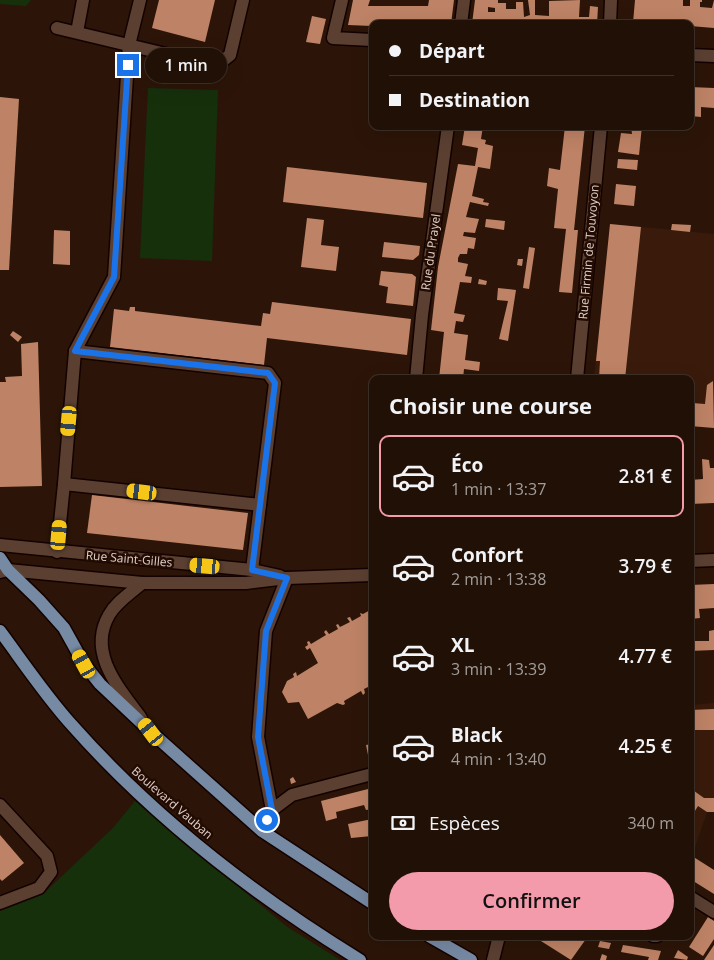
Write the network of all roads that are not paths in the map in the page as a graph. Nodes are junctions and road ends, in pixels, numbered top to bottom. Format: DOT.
graph roads {
  1 [pos="84,0"];
  2 [pos="140,0"];
  3 [pos="243,0"];
  4 [pos="342,0"];
  5 [pos="464,0"];
  6 [pos="611,0"];
  7 [pos="462,20"];
  8 [pos="610,20"];
  9 [pos="57,28"];
  10 [pos="77,32"];
  11 [pos="369,40"];
  12 [pos="129,45"];
  13 [pos="694,55"];
  14 [pos="714,56"];
  15 [pos="447,130"];
  16 [pos="601,130"];
  17 [pos="75,351"];
  18 [pos="416,375"];
  19 [pos="577,375"];
  20 [pos="64,484"];
  21 [pos="260,505"];
  22 [pos="0,545"];
  23 [pos="58,552"];
  24 [pos="0,558"];
  25 [pos="714,560"];
  26 [pos="694,561"];
  27 [pos="252,570"];
  28 [pos="4,571"];
  29 [pos="369,575"];
  30 [pos="287,578"];
  31 [pos="142,583"];
  32 [pos="0,631"];
  33 [pos="151,732"];
  34 [pos="369,775"];
  35 [pos="0,805"];
  36 [pos="272,810"];
  37 [pos="262,831"];
  38 [pos="369,901"];
  39 [pos="694,902"];
  40 [pos="0,903"];
  41 [pos="714,912"];
  42 [pos="436,940"];
  43 [pos="498,940"];
  44 [pos="360,960"];
  45 [pos="471,960"];
  46 [pos="493,960"];
  1 -- 10 [label="street"];
  2 -- 12 [label="street"];
  3 -- 12 [label="street"];
  4 -- 11 [label="street"];
  5 -- 7 [label="street"];
  6 -- 8 [label="street"];
  9 -- 10 [label="street"];
  10 -- 12 [label="street"];
  12 -- 17 [label="street"];
  13 -- 14 [label="street"];
  15 -- 18 [label="street, Rue du Prayel"];
  16 -- 19 [label="street, Rue Firmin de Touvoyon"];
  17 -- 20 [label="street"];
  17 -- 21 [label="street"];
  20 -- 21 [label="street"];
  20 -- 23 [label="street"];
  21 -- 27 [label="street"];
  22 -- 23 [label="street, Rue Saint-Gilles"];
  23 -- 27 [label="street, Rue Saint-Gilles"];
  24 -- 28 [label="main road"];
  25 -- 26 [label="street"];
  27 -- 30 [label="street, Rue Saint-Gilles"];
  28 -- 31 [label="street, Rue Saint-Gilles"];
  28 -- 33 [label="main road"];
  29 -- 30 [label="street, Rue Saint-Gilles"];
  30 -- 31 [label="street, Rue Saint-Gilles"];
  30 -- 36 [label="street"];
  31 -- 33 [label="street"];
  32 -- 44 [label="main road, Boulevard Vauban"];
  33 -- 37 [label="main road"];
  34 -- 36 [label="street"];
  35 -- 40 [label="street"];
  36 -- 37 [label="street"];
  37 -- 38 [label="main road"];
  39 -- 41 [label="street"];
  42 -- 45 [label="main road"];
  43 -- 46 [label="street"];
}
